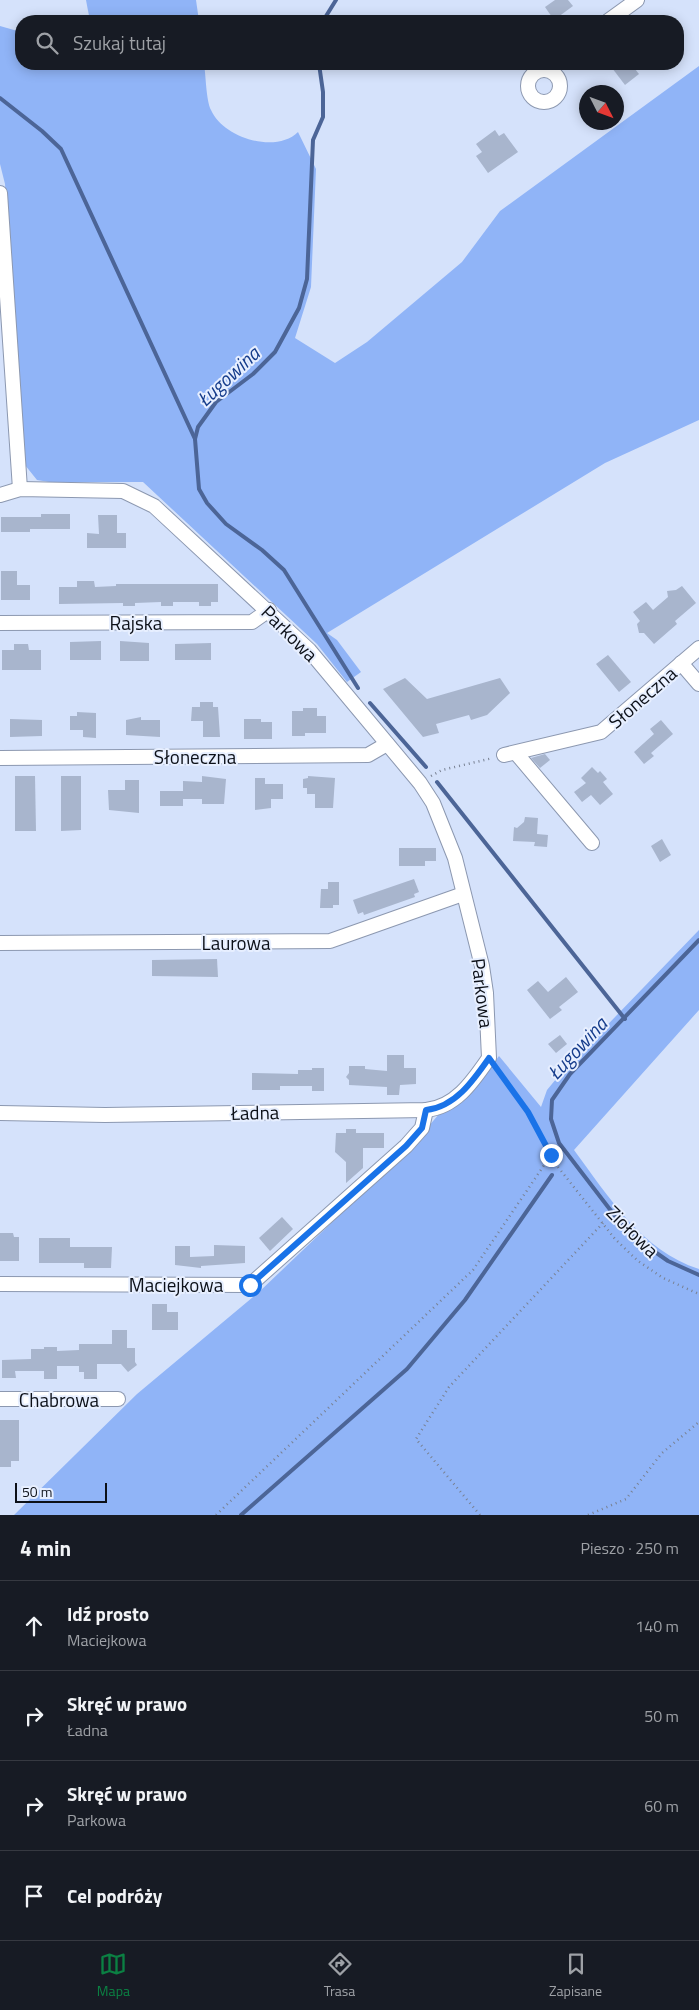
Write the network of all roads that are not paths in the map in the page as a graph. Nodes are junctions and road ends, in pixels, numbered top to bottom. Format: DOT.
graph roads {
  1 [pos="637,0"];
  2 [pos="616,15"];
  3 [pos="0,193"];
  4 [pos="20,489"];
  5 [pos="0,495"];
  6 [pos="269,610"];
  7 [pos="0,623"];
  8 [pos="699,648"];
  9 [pos="681,663"];
  10 [pos="699,684"];
  11 [pos="387,744"];
  12 [pos="0,758"];
  13 [pos="592,843"];
  14 [pos="463,894"];
  15 [pos="0,943"];
  16 [pos="489,1058"];
  17 [pos="426,1110"];
  18 [pos="0,1114"];
  19 [pos="0,1284"];
  20 [pos="118,1398"];
  21 [pos="0,1399"];
  1 -- 2 [label="street"];
  3 -- 4 [label="street"];
  4 -- 5 [label="street, Parkowa"];
  4 -- 6 [label="street, Parkowa"];
  6 -- 7 [label="street, Rajska"];
  6 -- 11 [label="street, Parkowa"];
  8 -- 9 [label="street, Słoneczna"];
  9 -- 10 [label="street, Słoneczna"];
  9 -- 13 [label="street, Słoneczna"];
  11 -- 12 [label="street, Słoneczna"];
  11 -- 14 [label="street, Parkowa"];
  14 -- 15 [label="street, Laurowa"];
  14 -- 16 [label="street, Parkowa"];
  16 -- 17 [label="street, Ładna"];
  17 -- 18 [label="street, Ładna"];
  17 -- 19 [label="street, Maciejkowa"];
  20 -- 21 [label="street, Chabrowa"];
}
